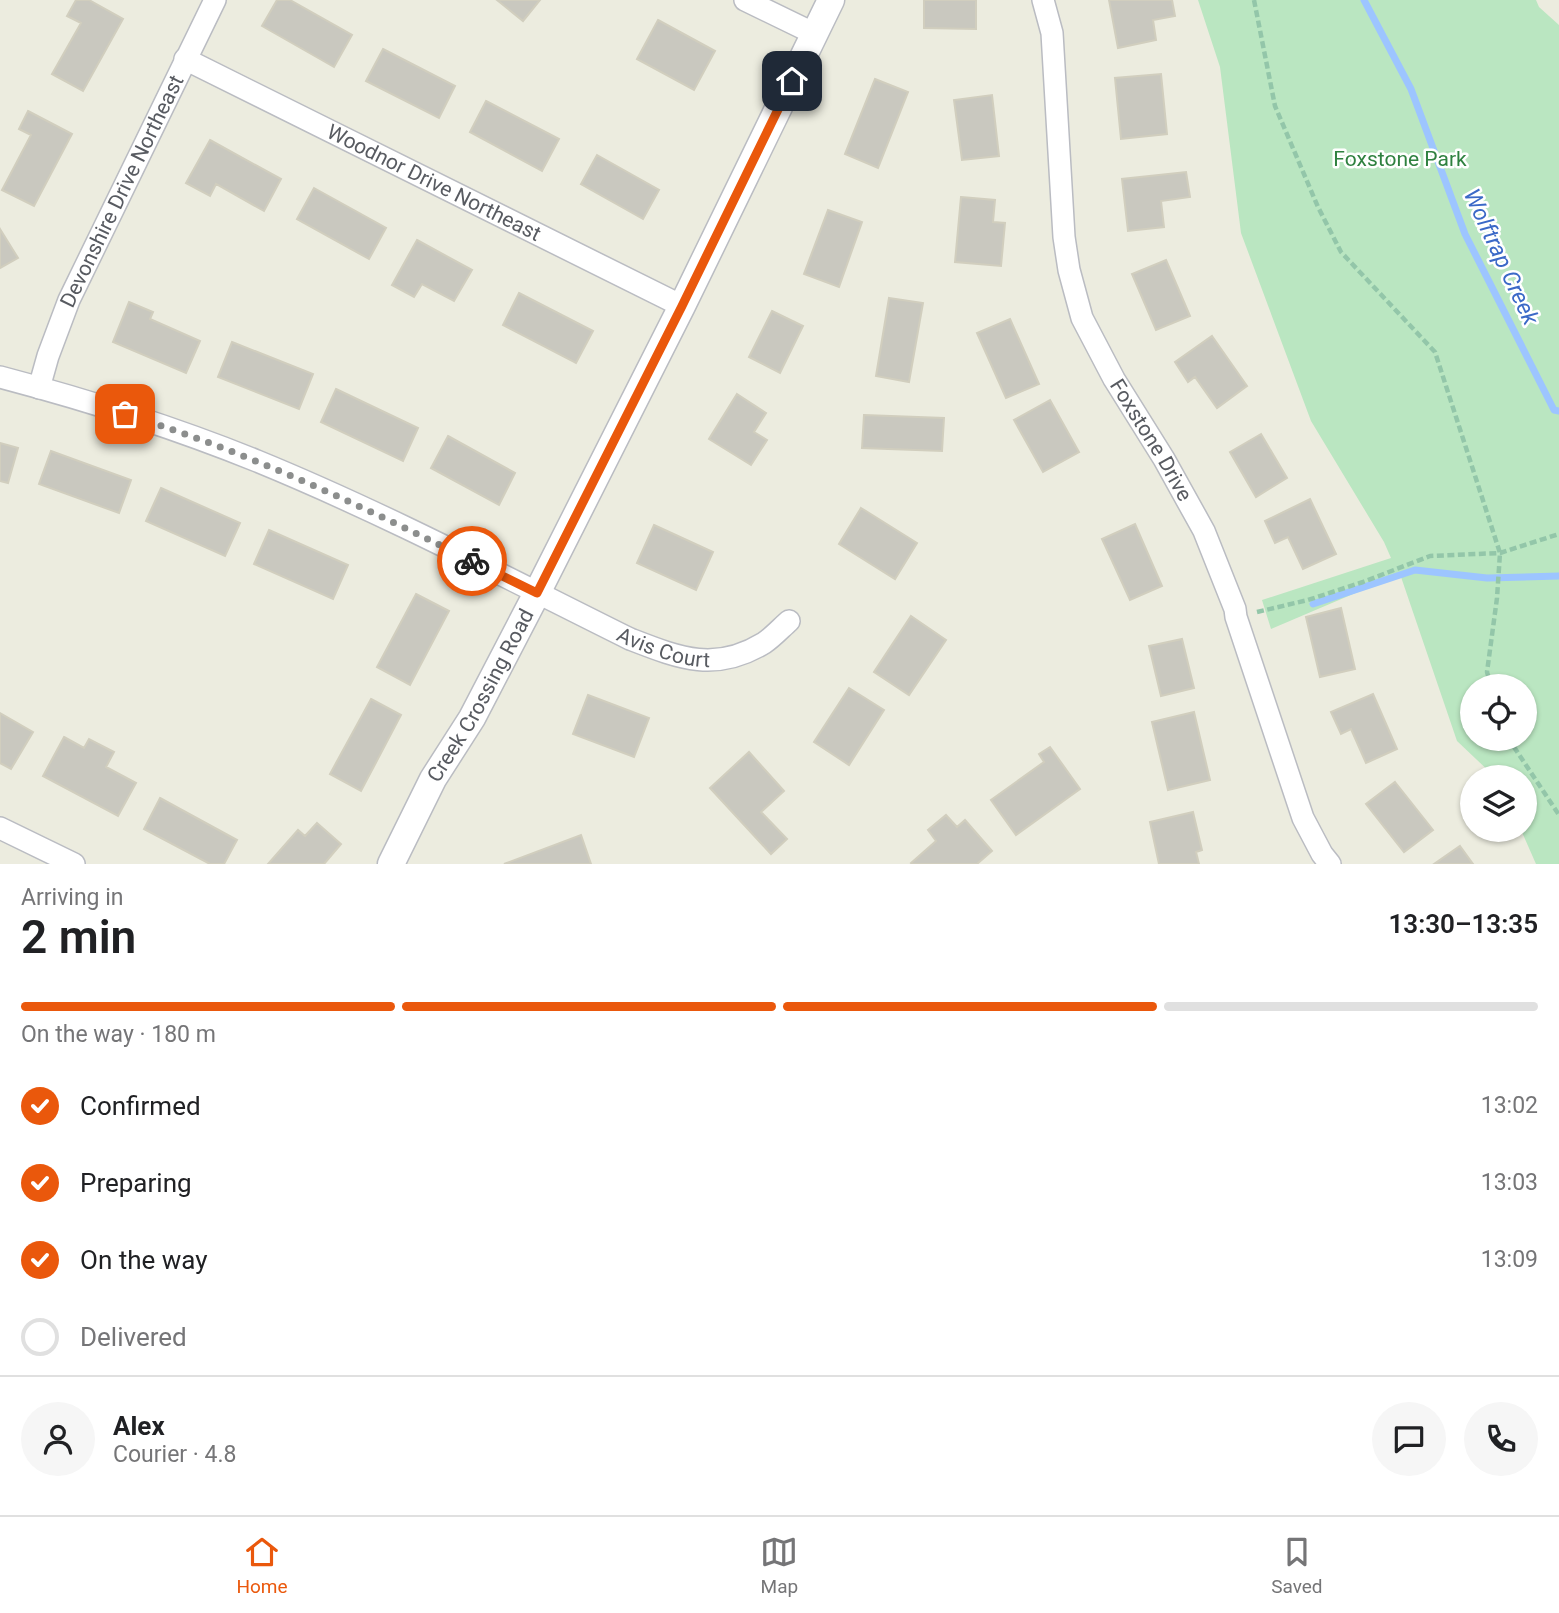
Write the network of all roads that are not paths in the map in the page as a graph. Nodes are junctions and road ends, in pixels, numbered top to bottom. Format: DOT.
graph roads {
  1 [pos="215,0"];
  2 [pos="745,0"];
  3 [pos="831,0"];
  4 [pos="1043,0"];
  5 [pos="815,34"];
  6 [pos="185,59"];
  7 [pos="682,306"];
  8 [pos="0,377"];
  9 [pos="39,388"];
  10 [pos="537,593"];
  11 [pos="789,621"];
  12 [pos="0,828"];
  13 [pos="74,864"];
  14 [pos="391,864"];
  15 [pos="1330,864"];
  1 -- 6 [label="street, Devonshire Drive Northeast"];
  2 -- 5 [label="street"];
  3 -- 5 [label="street, Creek Crossing Road"];
  4 -- 15 [label="street, Foxstone Drive"];
  5 -- 7 [label="street, Creek Crossing Road"];
  6 -- 7 [label="street, Woodnor Drive Northeast"];
  6 -- 9 [label="street, Devonshire Drive Northeast"];
  7 -- 10 [label="street, Creek Crossing Road"];
  8 -- 9 [label="street, Avis Court"];
  9 -- 10 [label="street, Avis Court"];
  10 -- 11 [label="street, Avis Court"];
  10 -- 14 [label="street, Creek Crossing Road"];
  12 -- 13 [label="street"];
}
